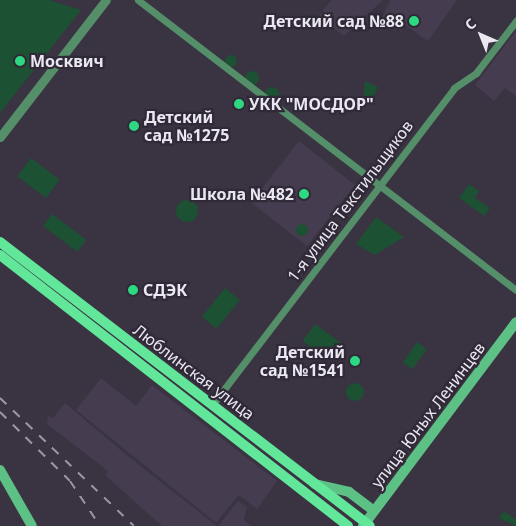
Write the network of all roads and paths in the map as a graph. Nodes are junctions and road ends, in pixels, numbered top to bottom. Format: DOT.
graph roads {
  1 [pos="106,0"];
  2 [pos="138,0"];
  3 [pos="516,21"];
  4 [pos="0,137"];
  5 [pos="378,186"];
  6 [pos="0,242"];
  7 [pos="0,255"];
  8 [pos="516,290"];
  9 [pos="516,322"];
  10 [pos="212,405"];
  11 [pos="0,470"];
  12 [pos="315,484"];
  13 [pos="374,511"];
  14 [pos="366,525"];
  15 [pos="32,526"];
  16 [pos="348,526"];
  1 -- 4 [label="street"];
  2 -- 5 [label="street"];
  3 -- 5 [label="street, 1-я улица Текстильщиков"];
  5 -- 8 [label="street"];
  5 -- 10 [label="street, 1-я улица Текстильщиков"];
  6 -- 10 [label="main road, Люблинская улица"];
  7 -- 16 [label="main road, Люблинская улица"];
  9 -- 13 [label="main road, улица Юных Ленинцев"];
  10 -- 12 [label="main road, Люблинская улица"];
  11 -- 15 [label="main road"];
  12 -- 13 [label="main road"];
  12 -- 14 [label="main road, Люблинская улица"];
  13 -- 14 [label="main road, улица Юных Ленинцев"];
}
